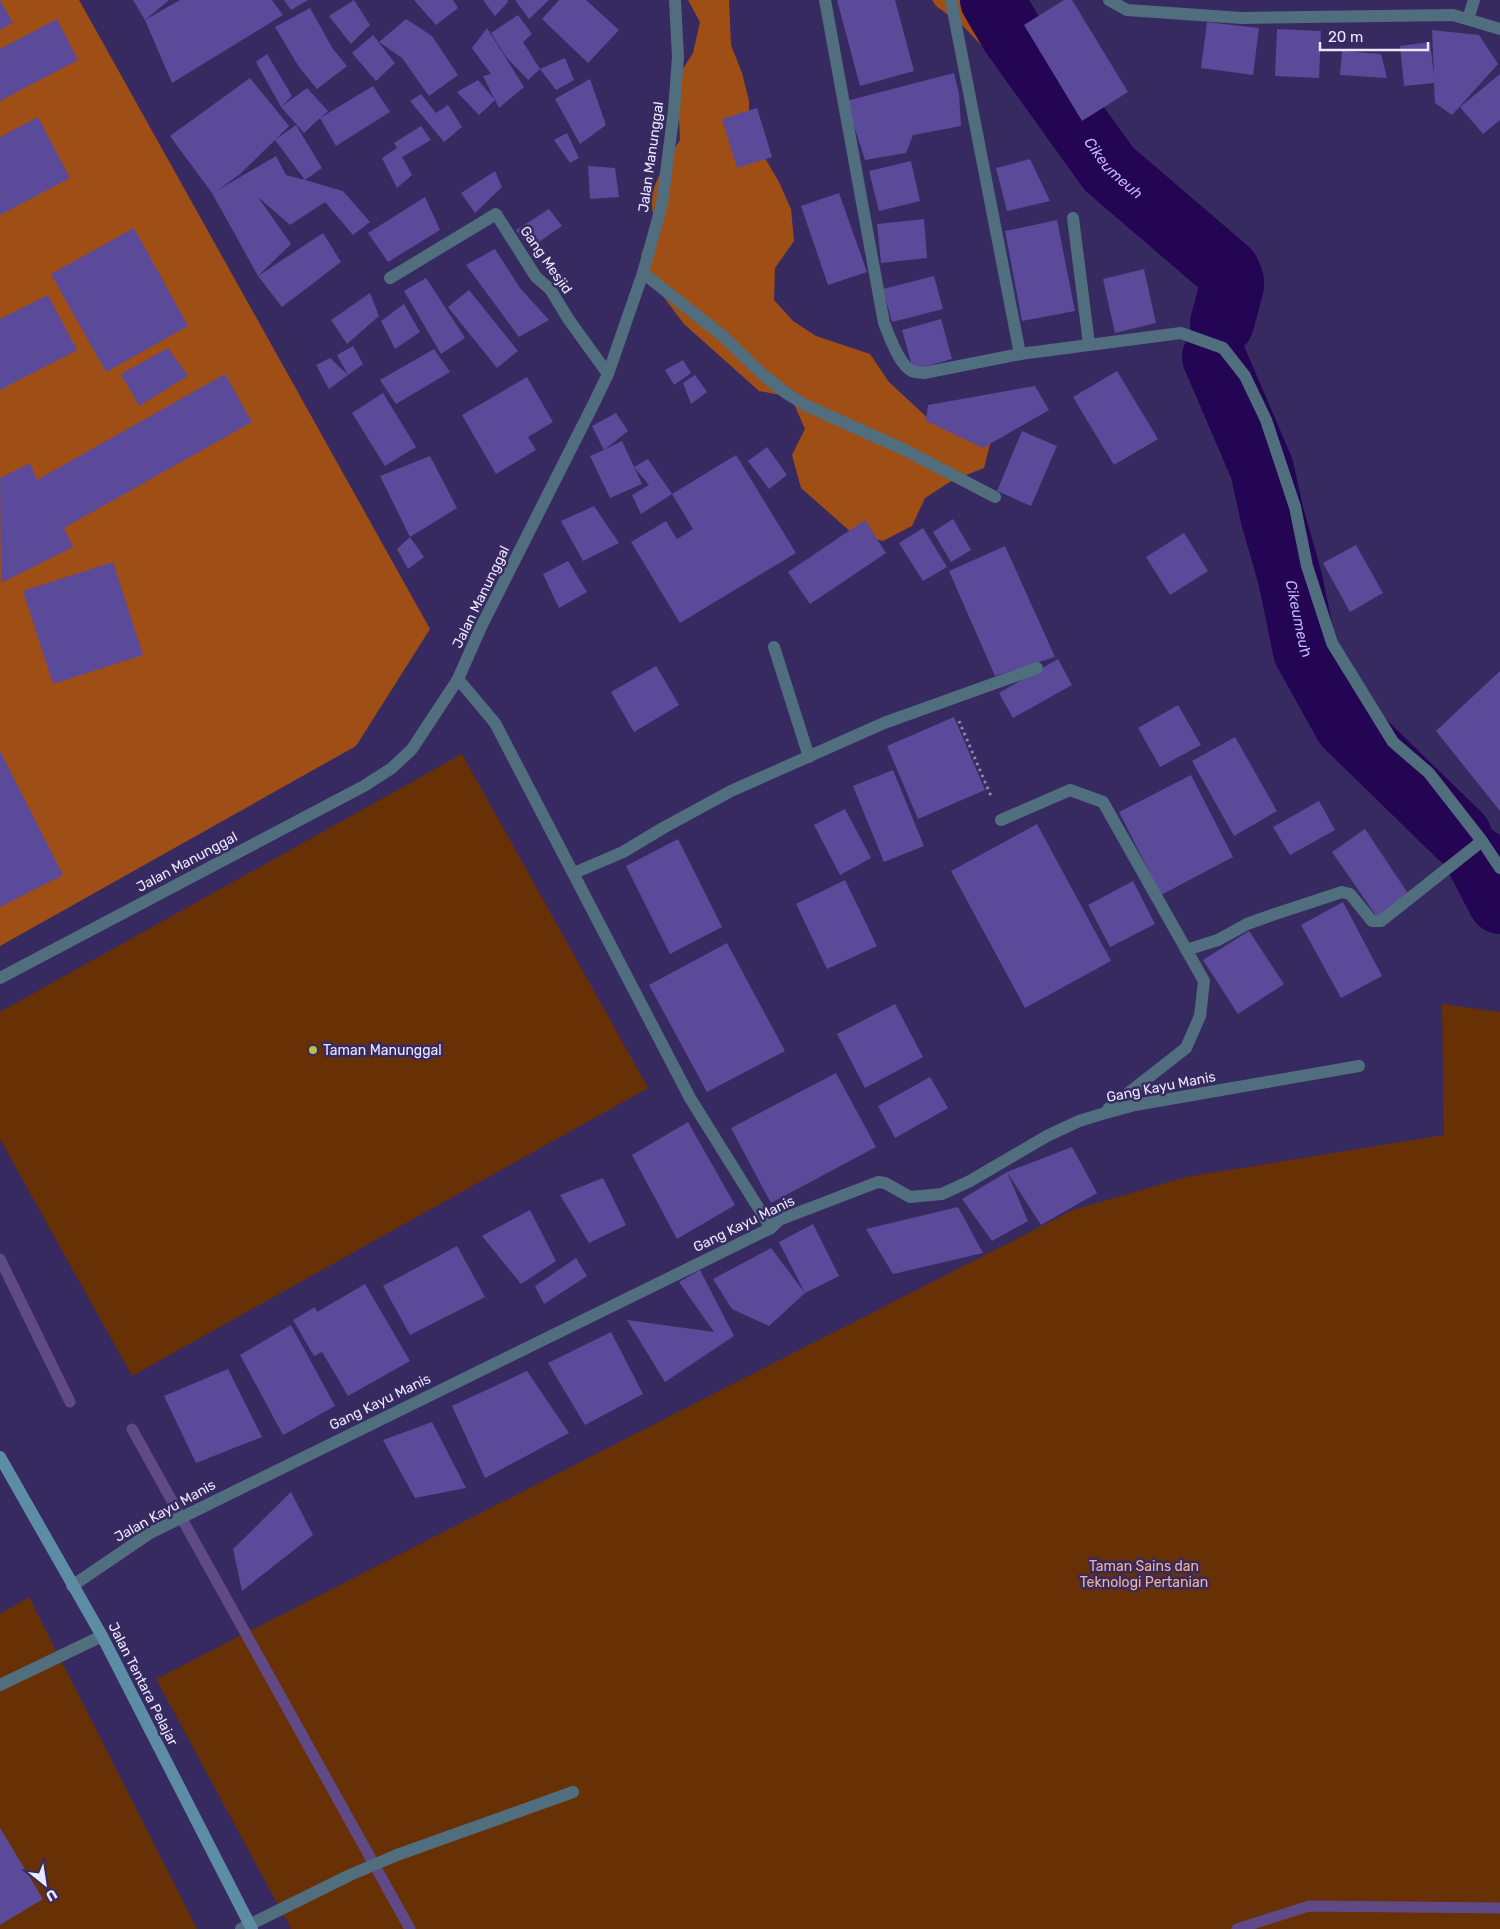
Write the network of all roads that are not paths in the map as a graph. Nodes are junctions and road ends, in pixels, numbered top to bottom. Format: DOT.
graph roads {
  1 [pos="675,0"];
  2 [pos="825,0"];
  3 [pos="951,0"];
  4 [pos="1110,0"];
  5 [pos="1474,0"];
  6 [pos="1468,18"];
  7 [pos="1500,29"];
  8 [pos="1073,218"];
  9 [pos="644,273"];
  10 [pos="390,278"];
  11 [pos="1089,344"];
  12 [pos="1020,354"];
  13 [pos="608,374"];
  14 [pos="994,497"];
  15 [pos="774,648"];
  16 [pos="1036,668"];
  17 [pos="458,679"];
  18 [pos="809,756"];
  19 [pos="1001,820"];
  20 [pos="1482,841"];
  21 [pos="1500,868"];
  22 [pos="574,873"];
  23 [pos="1186,950"];
  24 [pos="0,978"];
  25 [pos="1359,1066"];
  26 [pos="1102,1114"];
  27 [pos="771,1228"];
  28 [pos="0,1457"];
  29 [pos="249,1483"];
  30 [pos="72,1586"];
  31 [pos="102,1636"];
  32 [pos="0,1685"];
  33 [pos="573,1792"];
  34 [pos="248,1928"];
  1 -- 9 [label="street, Jalan Manunggal"];
  2 -- 12 [label="street"];
  3 -- 12 [label="street"];
  4 -- 6 [label="street"];
  5 -- 6 [label="street"];
  6 -- 7 [label="street"];
  8 -- 11 [label="street"];
  9 -- 13 [label="street, Jalan Manunggal"];
  9 -- 14 [label="street"];
  10 -- 13 [label="street, Gang Mesjid"];
  11 -- 12 [label="street"];
  11 -- 20 [label="street"];
  13 -- 17 [label="street, Jalan Manunggal"];
  15 -- 18 [label="street"];
  16 -- 18 [label="street"];
  17 -- 22 [label="street"];
  17 -- 24 [label="street, Jalan Manunggal"];
  18 -- 22 [label="street"];
  19 -- 23 [label="street"];
  20 -- 21 [label="street"];
  20 -- 23 [label="street"];
  22 -- 27 [label="street"];
  23 -- 26 [label="street"];
  25 -- 26 [label="street, Gang Kayu Manis"];
  26 -- 27 [label="street, Gang Kayu Manis"];
  27 -- 29 [label="street, Gang Kayu Manis"];
  28 -- 30 [label="main road, Jalan Tentara Pelajar"];
  29 -- 30 [label="street, Jalan Kayu Manis"];
  30 -- 31 [label="main road, Jalan Tentara Pelajar"];
  31 -- 32 [label="street"];
  31 -- 34 [label="main road, Jalan Tentara Pelajar"];
  33 -- 34 [label="street"];
}
